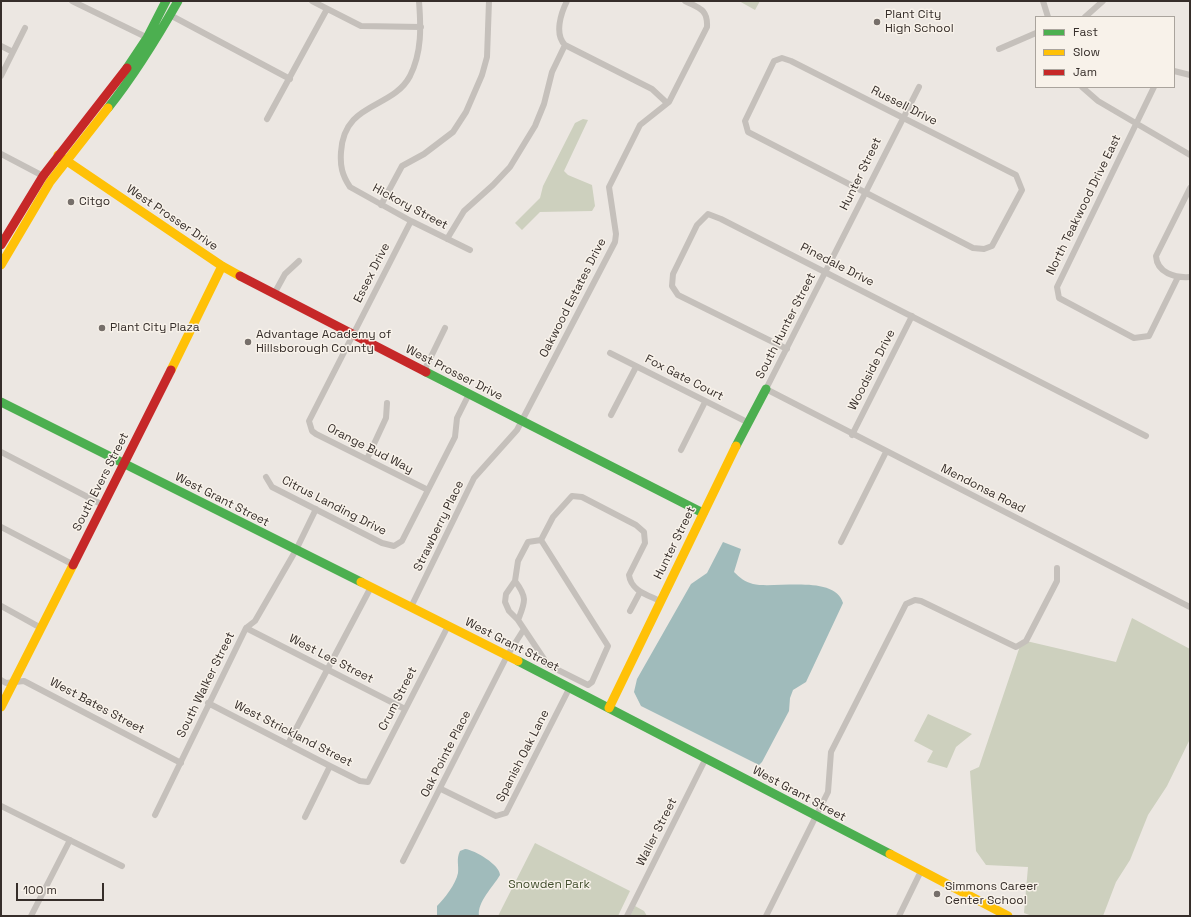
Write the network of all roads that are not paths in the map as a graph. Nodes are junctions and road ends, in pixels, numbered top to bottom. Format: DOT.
graph roads {
  1 [pos="74,1"];
  2 [pos="166,1"];
  3 [pos="170,1"];
  4 [pos="178,1"];
  5 [pos="312,1"];
  6 [pos="419,1"];
  7 [pos="489,1"];
  8 [pos="567,1"];
  9 [pos="685,1"];
  10 [pos="1043,1"];
  11 [pos="1103,1"];
  12 [pos="328,9"];
  13 [pos="170,15"];
  14 [pos="1048,16"];
  15 [pos="1086,16"];
  16 [pos="421,27"];
  17 [pos="25,28"];
  18 [pos="1035,33"];
  19 [pos="151,39"];
  20 [pos="565,44"];
  21 [pos="1,46"];
  22 [pos="999,49"];
  23 [pos="13,52"];
  24 [pos="1175,71"];
  25 [pos="1190,75"];
  26 [pos="1,76"];
  27 [pos="290,79"];
  28 [pos="920,87"];
  29 [pos="1083,88"];
  30 [pos="1154,88"];
  31 [pos="102,101"];
  32 [pos="667,103"];
  33 [pos="902,118"];
  34 [pos="267,119"];
  35 [pos="1136,123"];
  36 [pos="1,154"];
  37 [pos="58,155"];
  38 [pos="1190,155"];
  39 [pos="66,160"];
  40 [pos="43,176"];
  41 [pos="50,182"];
  42 [pos="1190,188"];
  43 [pos="865,193"];
  44 [pos="381,204"];
  45 [pos="411,221"];
  46 [pos="22,230"];
  47 [pos="447,239"];
  48 [pos="1,245"];
  49 [pos="470,250"];
  50 [pos="299,261"];
  51 [pos="1,265"];
  52 [pos="222,266"];
  53 [pos="826,272"];
  54 [pos="1178,277"];
  55 [pos="1190,277"];
  56 [pos="274,294"];
  57 [pos="912,316"];
  58 [pos="445,328"];
  59 [pos="353,334"];
  60 [pos="787,349"];
  61 [pos="610,353"];
  62 [pos="636,367"];
  63 [pos="424,370"];
  64 [pos="766,389"];
  65 [pos="469,394"];
  66 [pos="1,402"];
  67 [pos="705,402"];
  68 [pos="387,403"];
  69 [pos="611,416"];
  70 [pos="521,422"];
  71 [pos="747,422"];
  72 [pos="852,435"];
  73 [pos="1146,436"];
  74 [pos="681,450"];
  75 [pos="1,452"];
  76 [pos="886,452"];
  77 [pos="367,459"];
  78 [pos="124,464"];
  79 [pos="266,477"];
  80 [pos="428,490"];
  81 [pos="103,505"];
  82 [pos="316,509"];
  83 [pos="703,513"];
  84 [pos="1,527"];
  85 [pos="541,540"];
  86 [pos="841,542"];
  87 [pos="296,550"];
  88 [pos="72,564"];
  89 [pos="1057,568"];
  90 [pos="516,581"];
  91 [pos="371,587"];
  92 [pos="640,592"];
  93 [pos="660,601"];
  94 [pos="1,606"];
  95 [pos="411,607"];
  96 [pos="1190,607"];
  97 [pos="630,611"];
  98 [pos="518,620"];
  99 [pos="448,626"];
  100 [pos="41,628"];
  101 [pos="246,628"];
  102 [pos="524,629"];
  103 [pos="507,656"];
  104 [pos="328,670"];
  105 [pos="1,680"];
  106 [pos="14,681"];
  107 [pos="570,687"];
  108 [pos="208,703"];
  109 [pos="1,707"];
  110 [pos="609,708"];
  111 [pos="405,709"];
  112 [pos="288,744"];
  113 [pos="706,758"];
  114 [pos="181,763"];
  115 [pos="330,766"];
  116 [pos="368,782"];
  117 [pos="441,789"];
  118 [pos="1,806"];
  119 [pos="155,815"];
  120 [pos="817,816"];
  121 [pos="305,817"];
  122 [pos="70,840"];
  123 [pos="403,861"];
  124 [pos="122,866"];
  125 [pos="922,871"];
  126 [pos="32,916"];
  127 [pos="627,916"];
  128 [pos="766,916"];
  129 [pos="899,916"];
  130 [pos="1008,916"];
  1 -- 19 [label="street"];
  2 -- 19 [label="street"];
  3 -- 13 [label="street"];
  4 -- 13 [label="street"];
  5 -- 12 [label="street"];
  6 -- 16 [label="street"];
  7 -- 44 [label="street"];
  8 -- 20 [label="street"];
  9 -- 32 [label="street, Oakwood Estates Drive"];
  10 -- 14 [label="street"];
  11 -- 15 [label="street"];
  12 -- 16 [label="street"];
  12 -- 27 [label="street"];
  13 -- 19 [label="street"];
  13 -- 27 [label="street"];
  16 -- 44 [label="street, Hickory Street"];
  17 -- 23 [label="street"];
  18 -- 22 [label="street"];
  19 -- 31 [label="street"];
  19 -- 39 [label="street"];
  20 -- 32 [label="street"];
  20 -- 47 [label="street"];
  21 -- 23 [label="street"];
  23 -- 26 [label="street"];
  24 -- 25 [label="street"];
  27 -- 34 [label="street"];
  28 -- 33 [label="street, Hunter Street"];
  29 -- 35 [label="street"];
  30 -- 35 [label="street"];
  31 -- 37 [label="street"];
  31 -- 39 [label="street"];
  32 -- 70 [label="street, Oakwood Estates Drive"];
  33 -- 43 [label="street, Hunter Street"];
  33 -- 43 [label="street, Russell Drive"];
  33 -- 43 [label="street, Russell Drive"];
  35 -- 38 [label="street"];
  35 -- 54 [label="street, North Teakwood Drive East"];
  36 -- 40 [label="street"];
  37 -- 39 [label="street, West Prosser Drive"];
  37 -- 40 [label="street"];
  39 -- 41 [label="street"];
  39 -- 52 [label="street, West Prosser Drive"];
  40 -- 41 [label="street"];
  40 -- 46 [label="street"];
  40 -- 48 [label="street"];
  41 -- 46 [label="street"];
  42 -- 54 [label="street"];
  43 -- 53 [label="street, Hunter Street"];
  44 -- 45 [label="street, Hickory Street"];
  45 -- 47 [label="street, Hickory Street"];
  45 -- 59 [label="street, Essex Drive"];
  46 -- 51 [label="street"];
  47 -- 49 [label="street, Hickory Street"];
  50 -- 56 [label="street"];
  52 -- 56 [label="street, West Prosser Drive"];
  52 -- 78 [label="street, South Evers Street"];
  53 -- 57 [label="street, Pinedale Drive"];
  53 -- 60 [label="street, South Hunter Street"];
  53 -- 60 [label="street, Pinedale Drive"];
  54 -- 55 [label="street"];
  56 -- 59 [label="street, West Prosser Drive"];
  57 -- 72 [label="street, Woodside Drive"];
  57 -- 73 [label="street, Pinedale Drive"];
  58 -- 63 [label="street"];
  59 -- 63 [label="street, West Prosser Drive"];
  59 -- 77 [label="street, Orange Bud Way"];
  60 -- 64 [label="street, South Hunter Street"];
  61 -- 62 [label="street, Fox Gate Court"];
  62 -- 67 [label="street, Fox Gate Court"];
  62 -- 69 [label="street"];
  63 -- 65 [label="street, West Prosser Drive"];
  64 -- 71 [label="street, Hunter Street"];
  64 -- 72 [label="street, Mendonsa Road"];
  65 -- 70 [label="street, West Prosser Drive"];
  65 -- 80 [label="street, Citrus Landing Drive"];
  66 -- 78 [label="street, West Grant Street"];
  67 -- 71 [label="street, Fox Gate Court"];
  67 -- 74 [label="street"];
  68 -- 77 [label="street"];
  70 -- 83 [label="street, West Prosser Drive"];
  70 -- 95 [label="street, Strawberry Place"];
  71 -- 83 [label="street, Hunter Street"];
  72 -- 76 [label="street, Mendonsa Road"];
  75 -- 81 [label="street"];
  76 -- 86 [label="street"];
  76 -- 96 [label="street, Mendonsa Road"];
  77 -- 80 [label="street, Orange Bud Way"];
  78 -- 81 [label="street, South Evers Street"];
  78 -- 87 [label="street, West Grant Street"];
  79 -- 82 [label="street, Citrus Landing Drive"];
  80 -- 82 [label="street, Citrus Landing Drive"];
  81 -- 88 [label="street, South Evers Street"];
  82 -- 87 [label="street, South Walker Street"];
  83 -- 93 [label="street, Hunter Street"];
  84 -- 88 [label="street"];
  85 -- 90 [label="street"];
  85 -- 92 [label="street"];
  85 -- 102 [label="street"];
  87 -- 91 [label="street, West Grant Street"];
  87 -- 101 [label="street, South Walker Street"];
  88 -- 100 [label="street, South Evers Street"];
  89 -- 120 [label="street"];
  90 -- 98 [label="street"];
  90 -- 98 [label="street"];
  91 -- 95 [label="street, West Grant Street"];
  91 -- 104 [label="street"];
  92 -- 93 [label="street"];
  92 -- 97 [label="street"];
  93 -- 110 [label="street, Hunter Street"];
  94 -- 100 [label="street"];
  95 -- 99 [label="street, West Grant Street"];
  98 -- 102 [label="street"];
  99 -- 103 [label="street, West Grant Street"];
  99 -- 111 [label="street, Crum Street"];
  100 -- 106 [label="street, South Evers Street"];
  101 -- 104 [label="street, West Lee Street"];
  101 -- 108 [label="street, South Walker Street"];
  102 -- 103 [label="street, Oak Pointe Place"];
  103 -- 107 [label="street, West Grant Street"];
  103 -- 117 [label="street, Oak Pointe Place"];
  104 -- 111 [label="street, West Lee Street"];
  104 -- 112 [label="street"];
  105 -- 106 [label="street, West Bates Street"];
  106 -- 109 [label="street, South Evers Street"];
  106 -- 114 [label="street, West Bates Street"];
  107 -- 110 [label="street, West Grant Street"];
  107 -- 117 [label="street, Spanish Oak Lane"];
  108 -- 112 [label="street, West Strickland Street"];
  108 -- 114 [label="street, South Walker Street"];
  110 -- 113 [label="street, West Grant Street"];
  111 -- 116 [label="street, Crum Street"];
  112 -- 115 [label="street, West Strickland Street"];
  113 -- 120 [label="street, West Grant Street"];
  113 -- 127 [label="street, Waller Street"];
  114 -- 119 [label="street, South Walker Street"];
  115 -- 116 [label="street, West Strickland Street"];
  115 -- 121 [label="street"];
  117 -- 123 [label="street, Oak Pointe Place"];
  118 -- 122 [label="street"];
  120 -- 125 [label="street, West Grant Street"];
  120 -- 128 [label="street"];
  122 -- 124 [label="street"];
  122 -- 126 [label="street"];
  125 -- 129 [label="street"];
  125 -- 130 [label="street, West Grant Street"];
}
